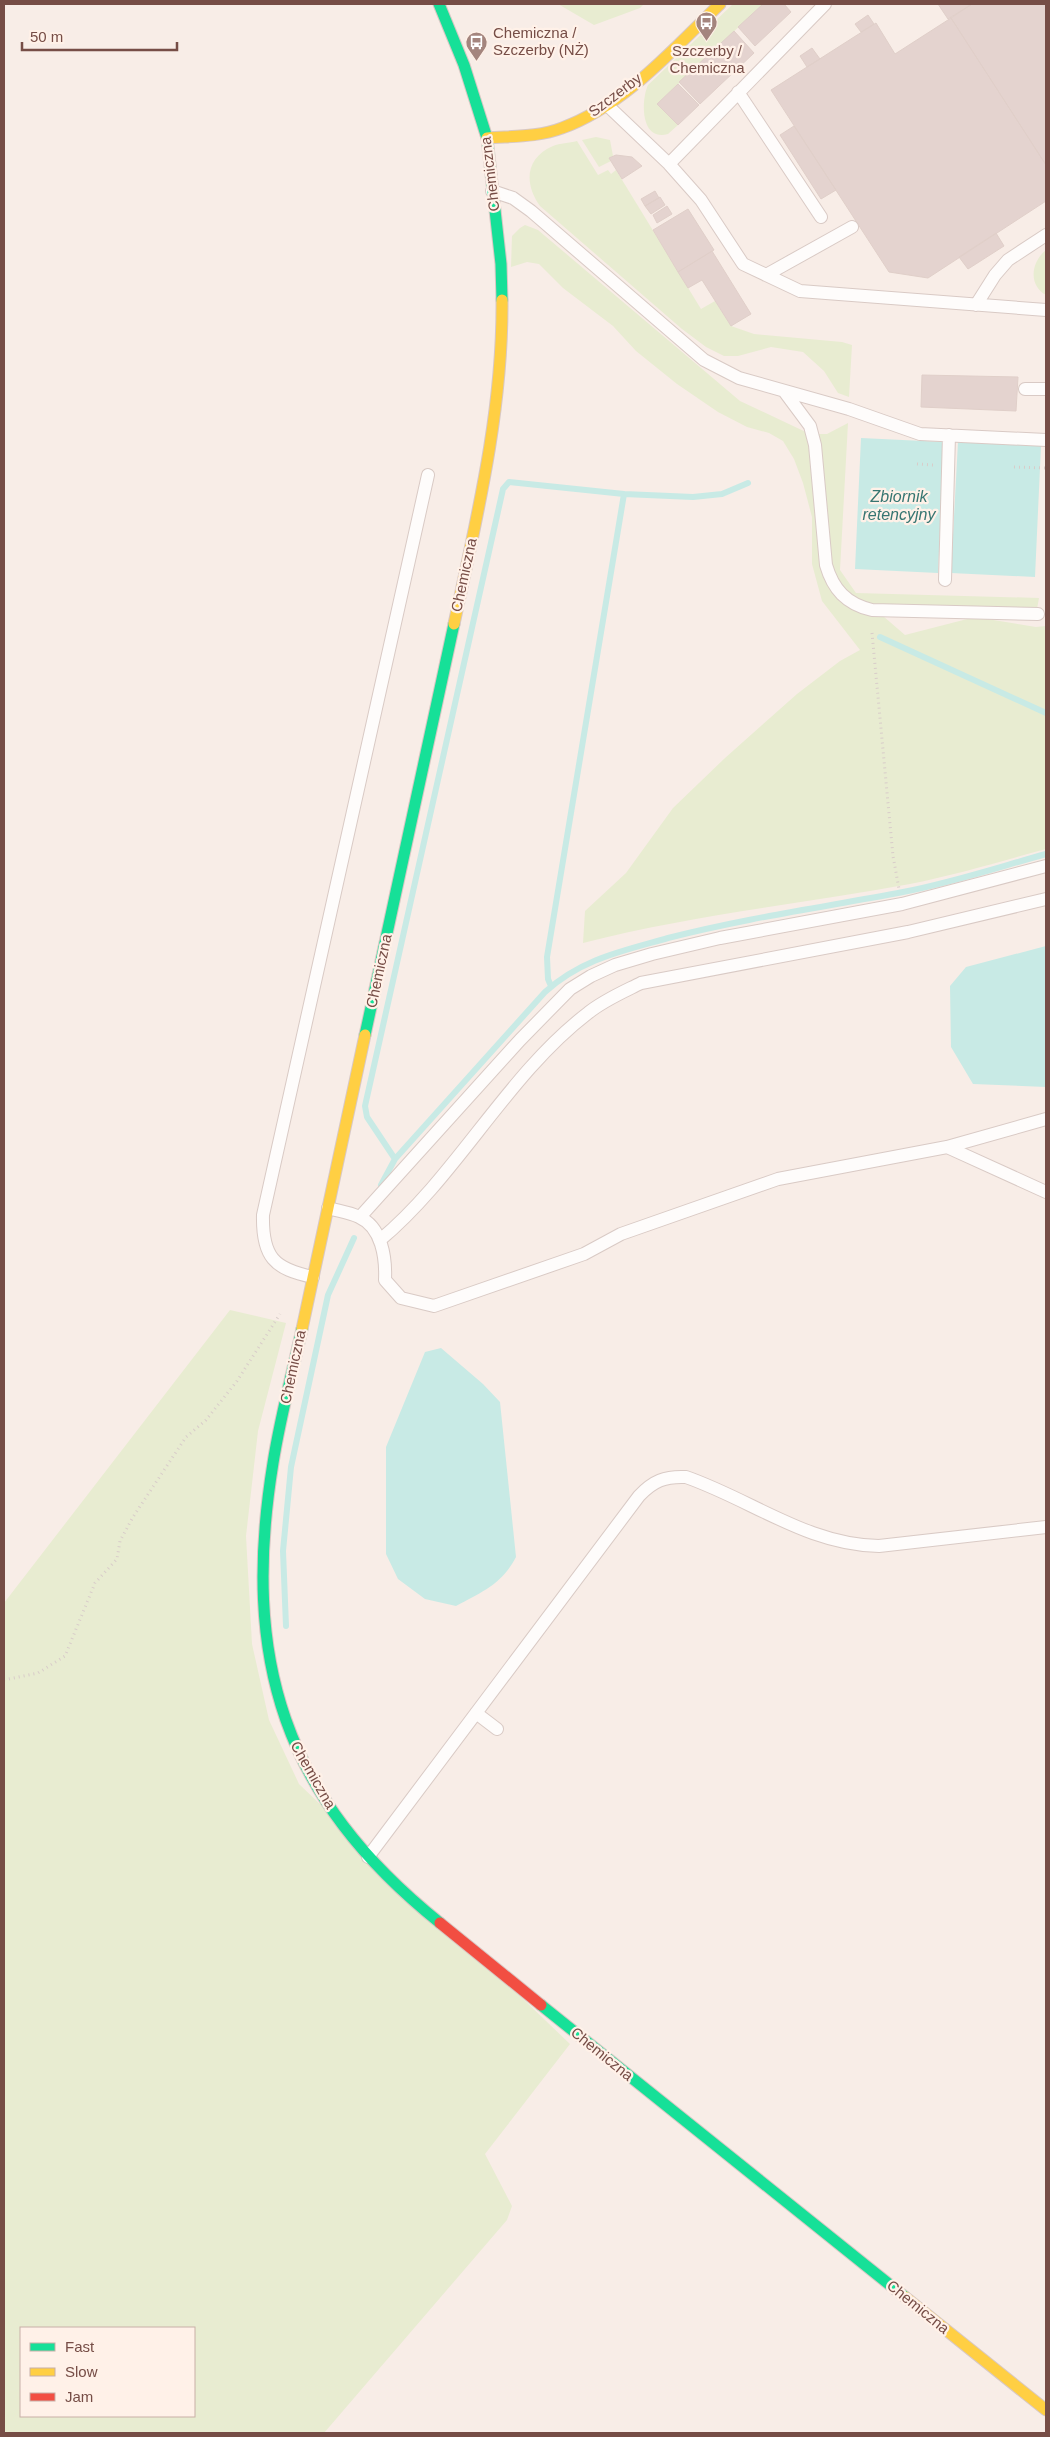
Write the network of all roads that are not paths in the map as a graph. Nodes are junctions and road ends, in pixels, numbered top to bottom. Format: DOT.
graph roads {
  1 [pos="438,4"];
  2 [pos="720,4"];
  3 [pos="825,4"];
  4 [pos="738,92"];
  5 [pos="608,105"];
  6 [pos="487,138"];
  7 [pos="669,164"];
  8 [pos="492,190"];
  9 [pos="821,217"];
  10 [pos="852,227"];
  11 [pos="1046,235"];
  12 [pos="766,275"];
  13 [pos="976,305"];
  14 [pos="1046,310"];
  15 [pos="1025,388"];
  16 [pos="1046,389"];
  17 [pos="784,391"];
  18 [pos="949,435"];
  19 [pos="1046,440"];
  20 [pos="428,475"];
  21 [pos="944,580"];
  22 [pos="1038,614"];
  23 [pos="1046,866"];
  24 [pos="1046,899"];
  25 [pos="1046,1119"];
  26 [pos="947,1147"];
  27 [pos="1046,1192"];
  28 [pos="328,1208"];
  29 [pos="360,1217"];
  30 [pos="380,1240"];
  31 [pos="313,1277"];
  32 [pos="1046,1527"];
  33 [pos="476,1714"];
  34 [pos="497,1729"];
  35 [pos="368,1857"];
  36 [pos="1046,2410"];
  1 -- 6 [label="street, Chemiczna"];
  2 -- 5 [label="street, Szczerby"];
  3 -- 4 [label="lane"];
  4 -- 7 [label="lane"];
  4 -- 9 [label="lane"];
  5 -- 6 [label="street, Szczerby"];
  5 -- 7 [label="lane"];
  6 -- 8 [label="street, Chemiczna"];
  7 -- 12 [label="lane"];
  8 -- 17 [label="lane"];
  8 -- 28 [label="street, Chemiczna"];
  10 -- 12 [label="lane"];
  11 -- 13 [label="lane"];
  12 -- 13 [label="lane"];
  13 -- 14 [label="lane"];
  15 -- 16 [label="lane"];
  17 -- 18 [label="lane"];
  17 -- 22 [label="lane"];
  18 -- 19 [label="lane"];
  18 -- 21 [label="lane"];
  20 -- 31 [label="lane"];
  23 -- 29 [label="lane"];
  24 -- 30 [label="lane"];
  25 -- 26 [label="lane"];
  26 -- 27 [label="lane"];
  26 -- 30 [label="lane"];
  28 -- 29 [label="lane"];
  28 -- 31 [label="street, Chemiczna"];
  29 -- 30 [label="lane"];
  31 -- 35 [label="street, Chemiczna"];
  32 -- 33 [label="lane"];
  33 -- 34 [label="lane"];
  33 -- 35 [label="lane"];
  35 -- 36 [label="street, Chemiczna"];
}
